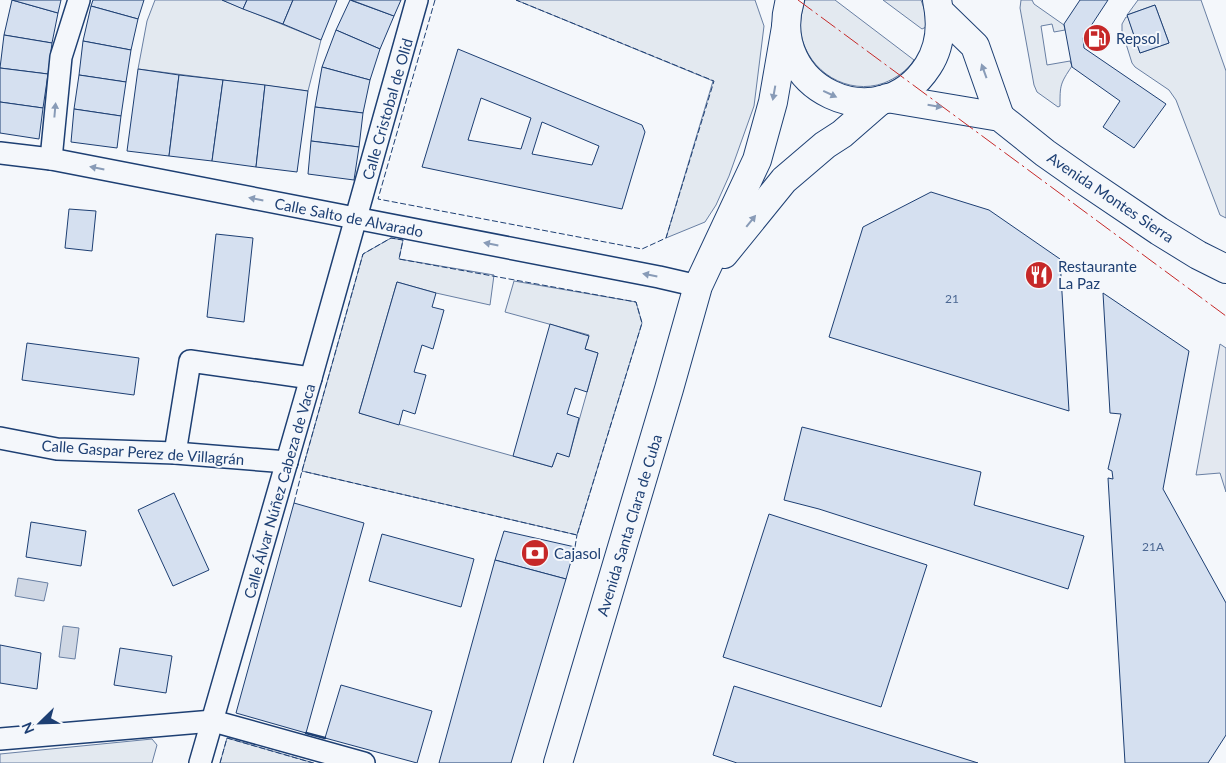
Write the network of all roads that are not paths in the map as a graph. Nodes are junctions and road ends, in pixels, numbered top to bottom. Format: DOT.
graph roads {
  1 [pos="79,0"];
  2 [pos="417,0"];
  3 [pos="938,6"];
  4 [pos="785,10"];
  5 [pos="884,99"];
  6 [pos="1000,117"];
  7 [pos="0,153"];
  8 [pos="51,159"];
  9 [pos="356,218"];
  10 [pos="1226,269"];
  11 [pos="698,286"];
  12 [pos="311,378"];
  13 [pos="0,438"];
  14 [pos="175,453"];
  15 [pos="287,462"];
  16 [pos="213,721"];
  17 [pos="0,740"];
  18 [pos="200,763"];
  19 [pos="364,763"];
  20 [pos="558,763"];
  8 -- 1 [label="street, one-way"];
  2 -- 9 [label="street, Calle Cristobal de Olid"];
  3 -- 5 [label="street"];
  6 -- 3 [label="street, one-way"];
  4 -- 5 [label="street, one-way"];
  4 -- 11 [label="street, Avenida Santa Clara de Cuba, one-way"];
  5 -- 6 [label="street, Avenida Montes Sierra, one-way"];
  11 -- 5 [label="street, Avenida Santa Clara de Cuba, one-way"];
  6 -- 10 [label="street, Avenida Montes Sierra"];
  7 -- 8 [label="street, Calle Salto de Alvarado"];
  9 -- 8 [label="street, Calle Salto de Alvarado, one-way"];
  11 -- 9 [label="street, Calle Salto de Alvarado, one-way"];
  9 -- 12 [label="street, Calle Álvar Núñez Cabeza de Vaca"];
  11 -- 20 [label="street, Avenida Santa Clara de Cuba"];
  12 -- 14 [label="street"];
  12 -- 15 [label="street, Calle Álvar Núñez Cabeza de Vaca"];
  13 -- 14 [label="street, Calle Gaspar Perez de Villagrán"];
  14 -- 15 [label="street, Calle Gaspar Perez de Villagrán"];
  15 -- 16 [label="street, Calle Álvar Núñez Cabeza de Vaca"];
  16 -- 17 [label="street"];
  16 -- 18 [label="street, Calle Álvar Núñez Cabeza de Vaca"];
  16 -- 19 [label="street"];
}
